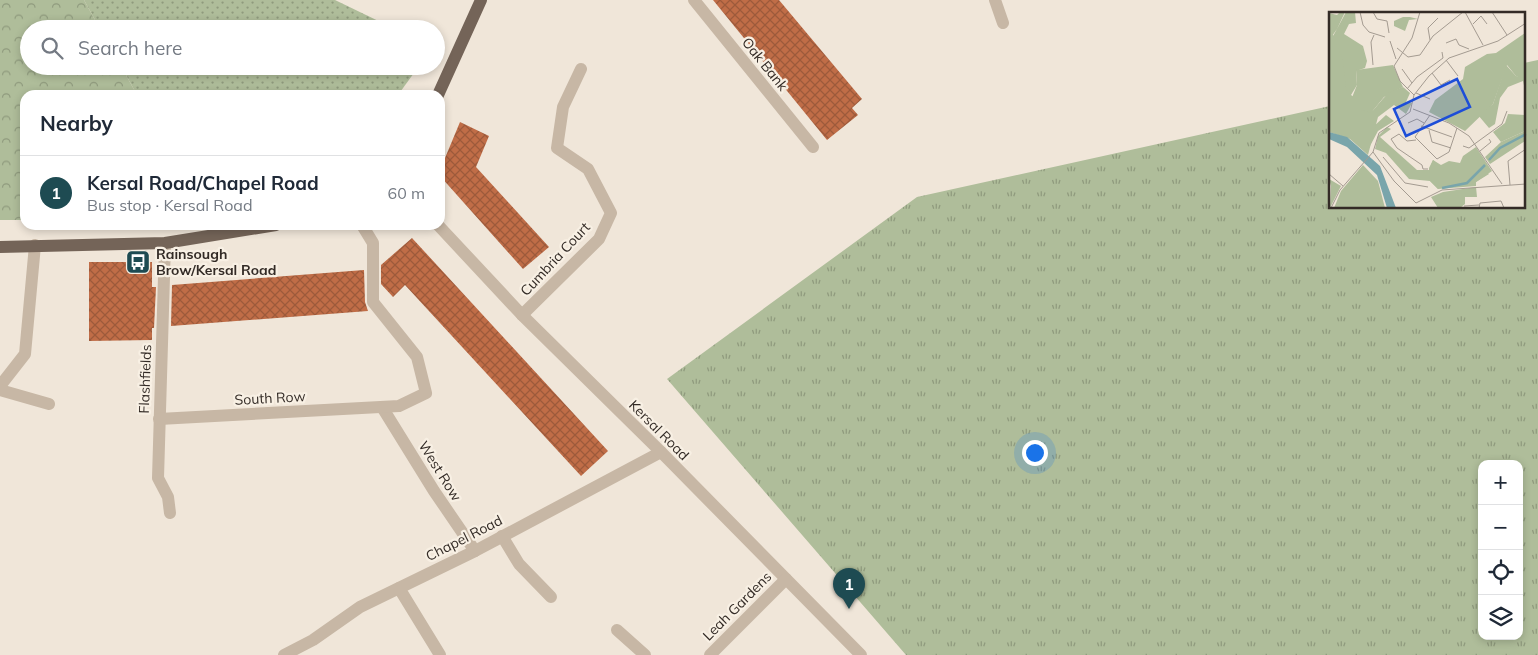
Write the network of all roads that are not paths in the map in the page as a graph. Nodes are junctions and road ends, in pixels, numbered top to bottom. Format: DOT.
graph roads {
  1 [pos="481,0"];
  2 [pos="694,0"];
  3 [pos="995,0"];
  4 [pos="1003,23"];
  5 [pos="581,69"];
  6 [pos="440,90"];
  7 [pos="813,147"];
  8 [pos="245,230"];
  9 [pos="365,230"];
  10 [pos="443,230"];
  11 [pos="165,243"];
  12 [pos="35,245"];
  13 [pos="0,247"];
  14 [pos="522,316"];
  15 [pos="0,388"];
  16 [pos="49,404"];
  17 [pos="382,407"];
  18 [pos="159,419"];
  19 [pos="661,452"];
  20 [pos="170,513"];
  21 [pos="502,536"];
  22 [pos="474,550"];
  23 [pos="786,579"];
  24 [pos="399,588"];
  25 [pos="551,597"];
  26 [pos="617,630"];
  27 [pos="284,655"];
  28 [pos="440,655"];
  29 [pos="645,655"];
  30 [pos="710,655"];
  31 [pos="861,655"];
  1 -- 6 [label="main road"];
  2 -- 7 [label="street, Oak Bank"];
  3 -- 4 [label="street"];
  5 -- 14 [label="street, Cumbria Court"];
  8 -- 11 [label="main road"];
  9 -- 17 [label="street, South Row"];
  10 -- 14 [label="street, Kersal Road"];
  11 -- 12 [label="main road"];
  11 -- 18 [label="street, Flashfields"];
  12 -- 13 [label="main road"];
  12 -- 15 [label="street"];
  14 -- 19 [label="street, Kersal Road"];
  15 -- 16 [label="street"];
  17 -- 18 [label="street, South Row"];
  17 -- 22 [label="street, West Row"];
  18 -- 20 [label="street, Flashfields"];
  19 -- 21 [label="street, Chapel Road"];
  19 -- 23 [label="street, Kersal Road"];
  21 -- 22 [label="street, Chapel Road"];
  21 -- 25 [label="street"];
  22 -- 24 [label="street, Chapel Road"];
  23 -- 30 [label="street, Leah Gardens"];
  23 -- 31 [label="street, Kersal Road"];
  24 -- 27 [label="street, Chapel Road"];
  24 -- 28 [label="street"];
  26 -- 29 [label="street"];
}
